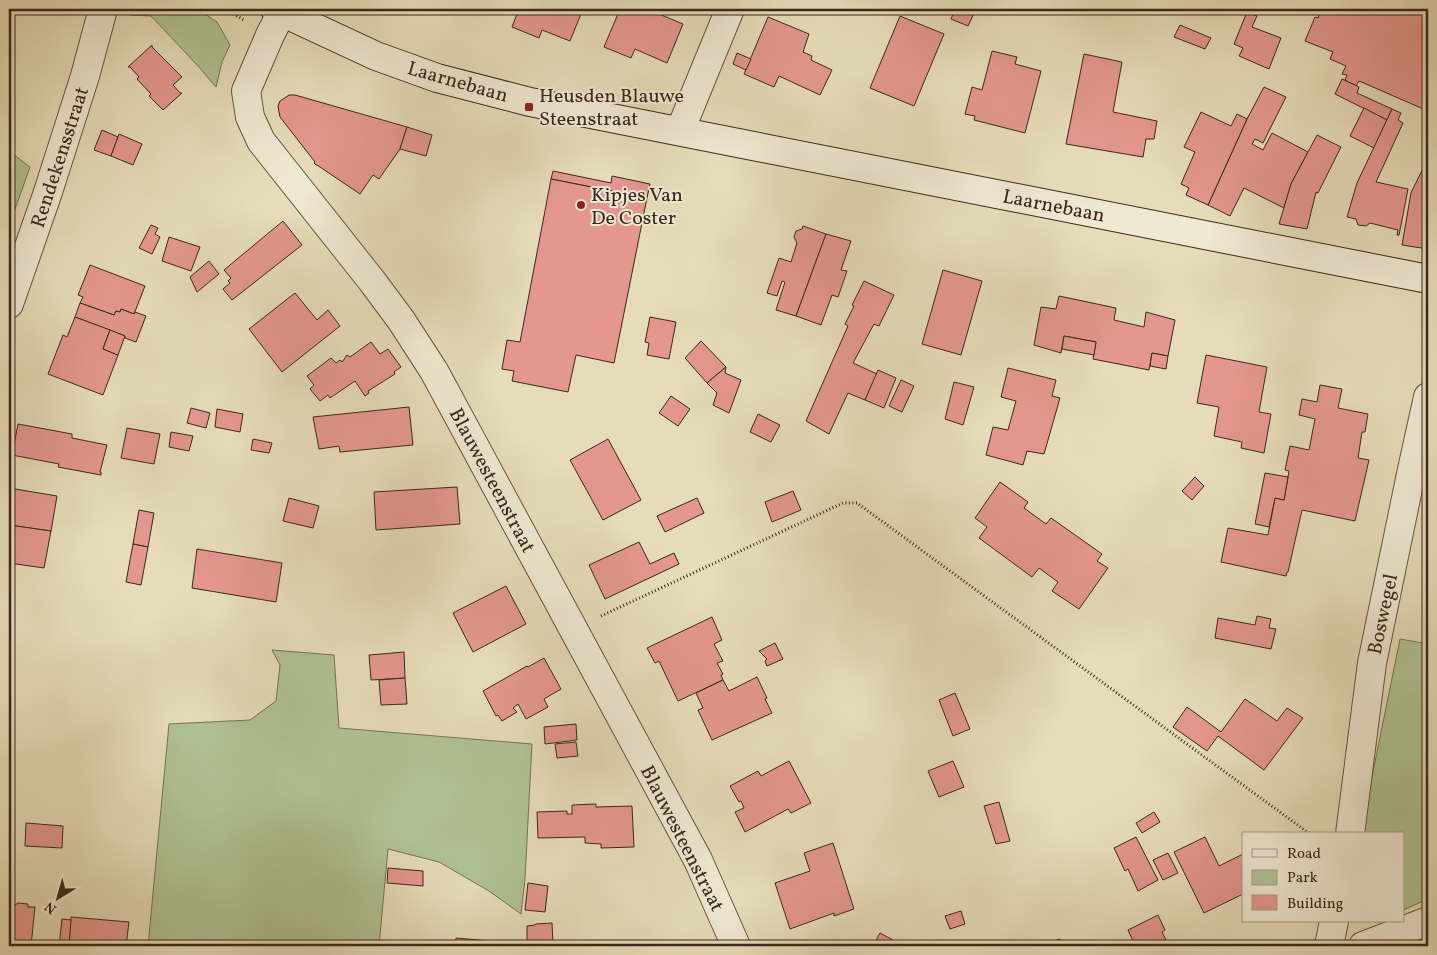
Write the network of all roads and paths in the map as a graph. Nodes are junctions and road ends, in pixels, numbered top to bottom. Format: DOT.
graph roads {
  1 [pos="103,9"];
  2 [pos="730,9"];
  3 [pos="275,19"];
  4 [pos="680,131"];
  5 [pos="1428,279"];
  6 [pos="9,304"];
  7 [pos="1428,397"];
  8 [pos="575,630"];
  9 [pos="1307,832"];
  10 [pos="1350,832"];
  11 [pos="1428,921"];
  12 [pos="1334,922"];
  13 [pos="736,946"];
  14 [pos="1329,946"];
  15 [pos="1363,946"];
  1 -- 6 [label="street, Rendekensstraat"];
  2 -- 4 [label="street"];
  3 -- 4 [label="street, Laarnebaan"];
  3 -- 8 [label="street, Blauwesteenstraat"];
  4 -- 5 [label="street, Laarnebaan"];
  7 -- 10 [label="street, Boswegel"];
  8 -- 9 [label="path"];
  8 -- 13 [label="street, Blauwesteenstraat"];
  11 -- 15 [label="street"];
  12 -- 14 [label="street"];
}
